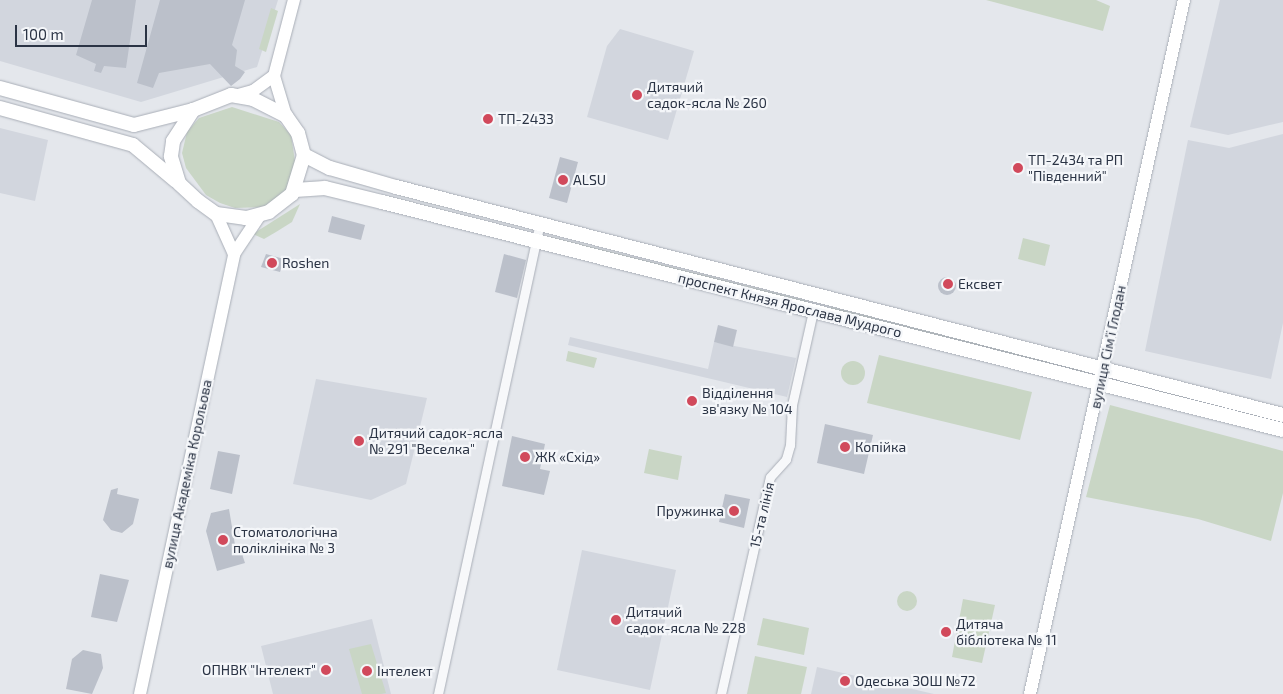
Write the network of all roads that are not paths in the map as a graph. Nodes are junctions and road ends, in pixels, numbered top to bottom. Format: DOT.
graph roads {
  1 [pos="294,0"];
  2 [pos="1184,0"];
  3 [pos="274,76"];
  4 [pos="0,88"];
  5 [pos="238,95"];
  6 [pos="0,108"];
  7 [pos="193,110"];
  8 [pos="286,116"];
  9 [pos="304,155"];
  10 [pos="179,183"];
  11 [pos="295,190"];
  12 [pos="216,214"];
  13 [pos="260,215"];
  14 [pos="540,223"];
  15 [pos="537,242"];
  16 [pos="234,254"];
  17 [pos="818,294"];
  18 [pos="814,310"];
  19 [pos="1103,368"];
  20 [pos="1100,384"];
  21 [pos="1283,415"];
  22 [pos="1283,430"];
  23 [pos="140,694"];
  24 [pos="438,694"];
  25 [pos="722,694"];
  26 [pos="1030,694"];
  1 -- 3 [label="street"];
  2 -- 19 [label="street, вулиця Сім'ї Глодан"];
  3 -- 5 [label="street"];
  3 -- 8 [label="street"];
  4 -- 7 [label="main road"];
  5 -- 7 [label="main road"];
  5 -- 8 [label="main road"];
  6 -- 10 [label="main road"];
  7 -- 10 [label="main road"];
  8 -- 9 [label="main road"];
  9 -- 11 [label="main road"];
  9 -- 14 [label="main road, проспект Князя Ярослава Мудрого"];
  10 -- 12 [label="main road"];
  11 -- 13 [label="main road"];
  11 -- 15 [label="main road, проспект Князя Ярослава Мудрого"];
  12 -- 13 [label="main road"];
  12 -- 16 [label="street"];
  13 -- 16 [label="street, вулиця Академіка Корольова"];
  14 -- 15 [label="street"];
  14 -- 17 [label="main road, проспект Князя Ярослава Мудрого"];
  15 -- 18 [label="main road, проспект Князя Ярослава Мудрого"];
  15 -- 24 [label="street"];
  16 -- 23 [label="street, вулиця Академіка Корольова"];
  17 -- 18 [label="main road"];
  17 -- 19 [label="main road, проспект Князя Ярослава Мудрого"];
  18 -- 20 [label="main road, проспект Князя Ярослава Мудрого"];
  18 -- 25 [label="street, 15-та лінія"];
  19 -- 20 [label="street, вулиця Сім'ї Глодан"];
  19 -- 21 [label="main road, проспект Князя Ярослава Мудрого"];
  20 -- 22 [label="main road, проспект Князя Ярослава Мудрого"];
  20 -- 26 [label="street, вулиця Сім'ї Глодан"];
}
